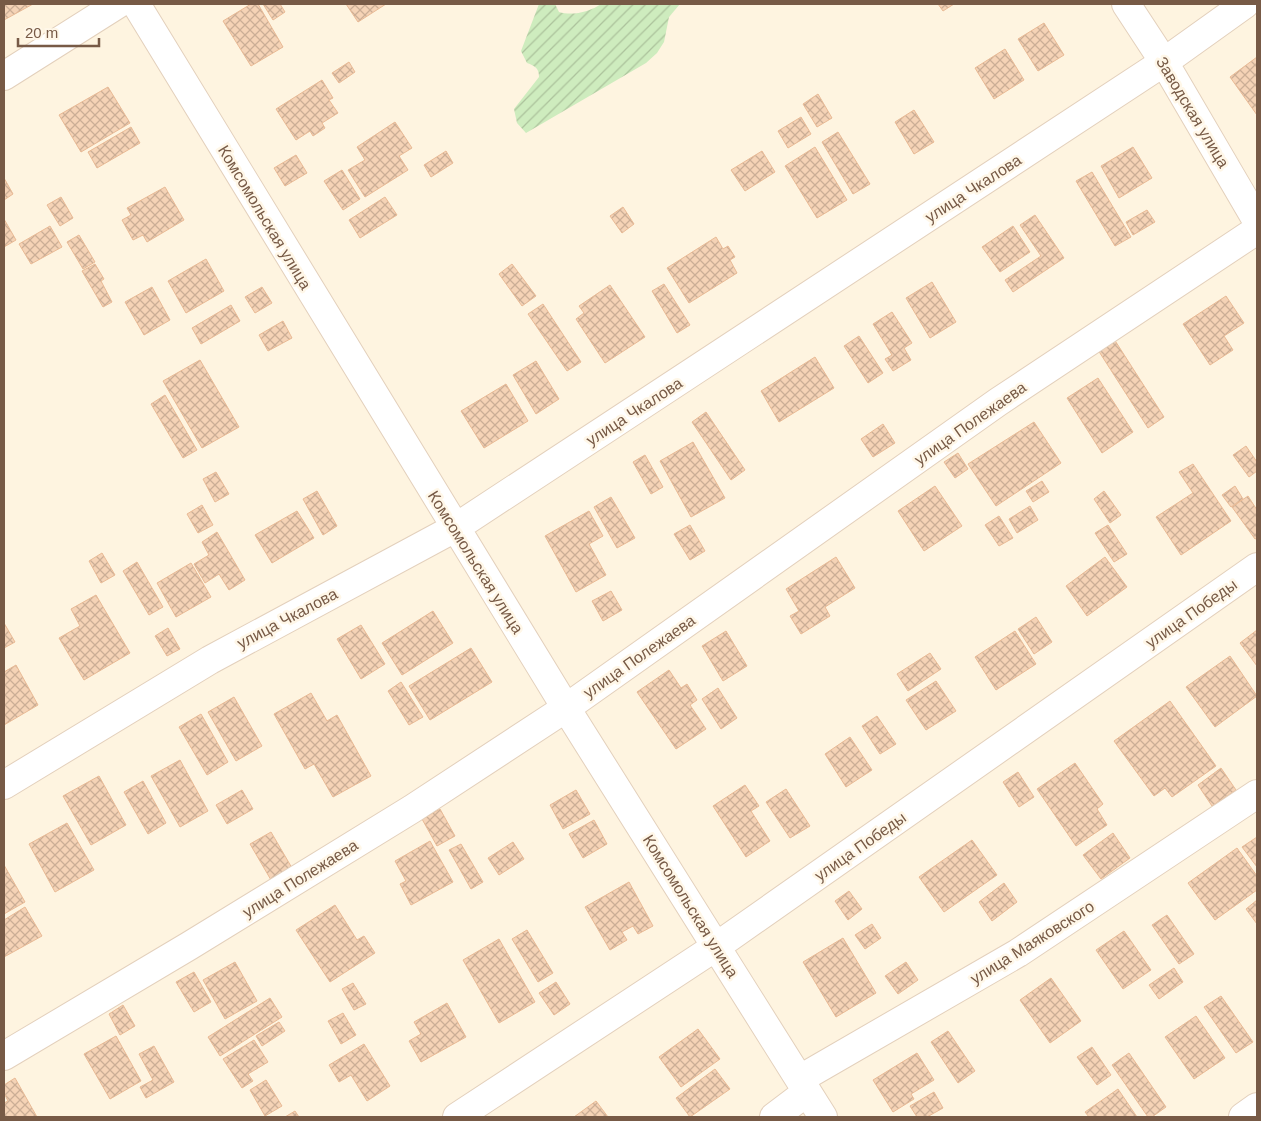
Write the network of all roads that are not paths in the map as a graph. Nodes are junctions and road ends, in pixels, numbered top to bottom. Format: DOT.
graph roads {
  1 [pos="118,4"];
  2 [pos="136,4"];
  3 [pos="1126,4"];
  4 [pos="1245,4"];
  5 [pos="1164,62"];
  6 [pos="4,76"];
  7 [pos="1257,221"];
  8 [pos="1257,230"];
  9 [pos="455,528"];
  10 [pos="1257,567"];
  11 [pos="566,708"];
  12 [pos="4,785"];
  13 [pos="1257,794"];
  14 [pos="717,946"];
  15 [pos="4,1056"];
  16 [pos="804,1086"];
  17 [pos="1257,1107"];
  18 [pos="458,1117"];
  19 [pos="774,1117"];
  20 [pos="823,1117"];
  21 [pos="1243,1117"];
  1 -- 6 [label="street"];
  2 -- 9 [label="street, Комсомольская улица"];
  3 -- 5 [label="street, Заводская улица"];
  4 -- 5 [label="street, улица Чкалова"];
  5 -- 7 [label="street, Заводская улица"];
  5 -- 9 [label="street, улица Чкалова"];
  8 -- 11 [label="street, улица Полежаева"];
  9 -- 11 [label="street, Комсомольская улица"];
  9 -- 12 [label="street, улица Чкалова"];
  10 -- 14 [label="street, улица Победы"];
  11 -- 14 [label="street, Комсомольская улица"];
  11 -- 15 [label="street, улица Полежаева"];
  13 -- 16 [label="street, улица Маяковского"];
  14 -- 16 [label="street, Комсомольская улица"];
  14 -- 18 [label="street, улица Победы"];
  16 -- 19 [label="street, улица Маяковского"];
  16 -- 20 [label="street, Комсомольская улица"];
  17 -- 21 [label="street"];
}
